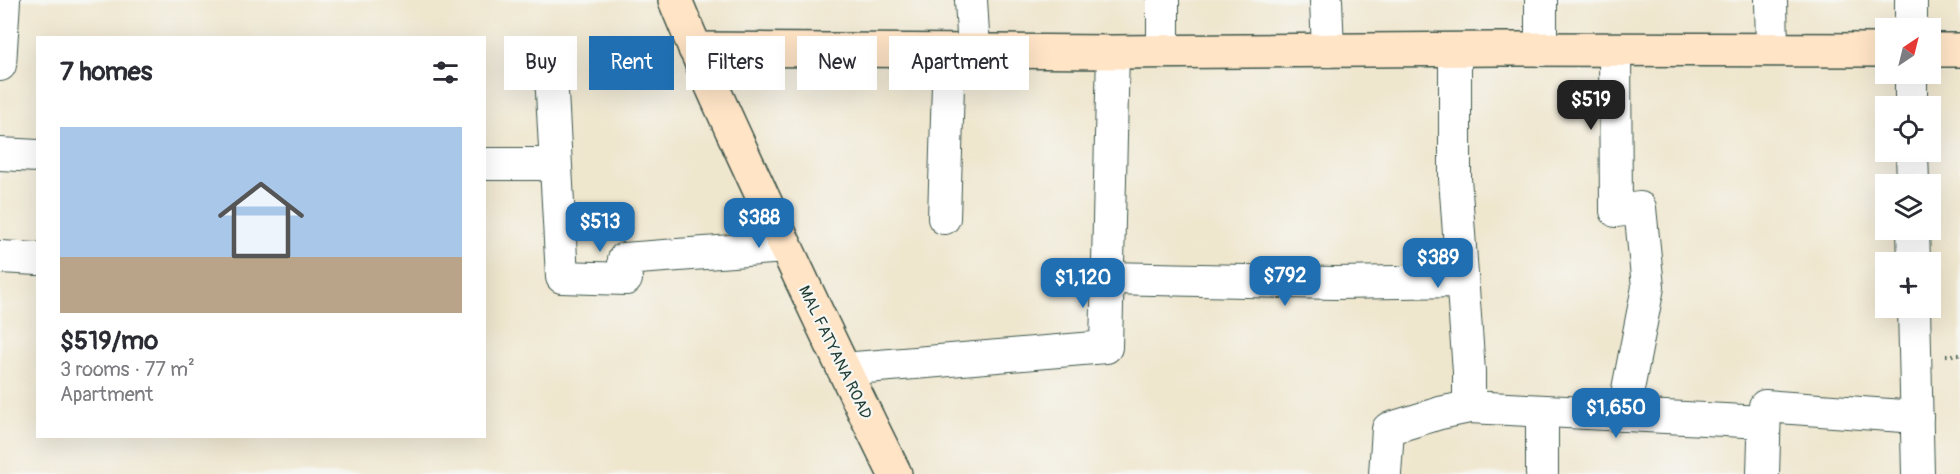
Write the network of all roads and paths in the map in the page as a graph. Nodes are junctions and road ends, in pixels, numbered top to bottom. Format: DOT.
graph roads {
  1 [pos="4,0"];
  2 [pos="675,0"];
  3 [pos="971,0"];
  4 [pos="1163,0"];
  5 [pos="1326,0"];
  6 [pos="1541,0"];
  7 [pos="1771,0"];
  8 [pos="1911,0"];
  9 [pos="1911,18"];
  10 [pos="689,36"];
  11 [pos="964,36"];
  12 [pos="785,50"];
  13 [pos="889,50"];
  14 [pos="1455,50"];
  15 [pos="1541,50"];
  16 [pos="1615,50"];
  17 [pos="1772,50"];
  18 [pos="1875,50"];
  19 [pos="1941,50"];
  20 [pos="1960,50"];
  21 [pos="1029,51"];
  22 [pos="1328,51"];
  23 [pos="1113,52"];
  24 [pos="1163,52"];
  25 [pos="0,65"];
  26 [pos="552,90"];
  27 [pos="713,90"];
  28 [pos="957,90"];
  29 [pos="0,154"];
  30 [pos="36,156"];
  31 [pos="486,164"];
  32 [pos="555,164"];
  33 [pos="944,218"];
  34 [pos="786,247"];
  35 [pos="0,257"];
  36 [pos="36,259"];
  37 [pos="1108,278"];
  38 [pos="1462,281"];
  39 [pos="1914,318"];
  40 [pos="843,369"];
  41 [pos="1469,407"];
  42 [pos="1542,411"];
  43 [pos="1623,415"];
  44 [pos="1917,417"];
  45 [pos="1764,422"];
  46 [pos="895,474"];
  47 [pos="1385,474"];
  48 [pos="1542,474"];
  49 [pos="1763,474"];
  50 [pos="1918,474"];
  1 -- 25 [label="street"];
  2 -- 10 [label="street, MAL FATYANA ROAD"];
  3 -- 11 [label="street"];
  4 -- 24 [label="street"];
  5 -- 22 [label="street"];
  6 -- 15 [label="street"];
  7 -- 17 [label="street"];
  8 -- 9 [label="street"];
  12 -- 13 [label="street"];
  14 -- 15 [label="street"];
  14 -- 22 [label="street"];
  14 -- 38 [label="street"];
  15 -- 16 [label="street"];
  16 -- 17 [label="street"];
  16 -- 43 [label="street"];
  17 -- 18 [label="street"];
  19 -- 20 [label="street"];
  21 -- 23 [label="street"];
  22 -- 24 [label="street"];
  23 -- 24 [label="street"];
  23 -- 37 [label="street"];
  26 -- 32 [label="street"];
  27 -- 34 [label="street, MAL FATYANA ROAD"];
  28 -- 33 [label="street"];
  29 -- 30 [label="street"];
  31 -- 32 [label="street"];
  32 -- 34 [label="street"];
  34 -- 40 [label="street, MAL FATYANA ROAD"];
  35 -- 36 [label="street"];
  37 -- 38 [label="street"];
  37 -- 40 [label="street"];
  38 -- 41 [label="street"];
  39 -- 44 [label="street"];
  40 -- 46 [label="street, MAL FATYANA ROAD"];
  41 -- 42 [label="street"];
  41 -- 47 [label="street"];
  42 -- 43 [label="street"];
  42 -- 48 [label="street"];
  43 -- 45 [label="street"];
  44 -- 45 [label="street"];
  44 -- 50 [label="street"];
  45 -- 49 [label="street"];
}
